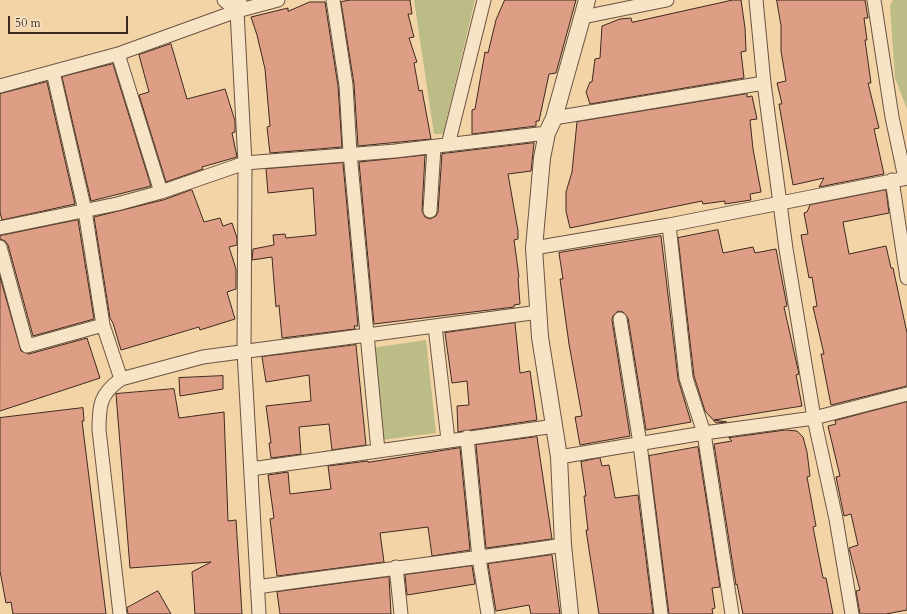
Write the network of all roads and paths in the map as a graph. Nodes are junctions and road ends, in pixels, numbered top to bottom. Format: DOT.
graph roads {
  1 [pos="224,0"];
  2 [pos="278,0"];
  3 [pos="333,0"];
  4 [pos="484,0"];
  5 [pos="587,0"];
  6 [pos="667,0"];
  7 [pos="756,0"];
  8 [pos="874,0"];
  9 [pos="239,6"];
  10 [pos="583,17"];
  11 [pos="118,54"];
  12 [pos="53,72"];
  13 [pos="764,83"];
  14 [pos="0,86"];
  15 [pos="554,118"];
  16 [pos="547,133"];
  17 [pos="448,145"];
  18 [pos="434,147"];
  19 [pos="350,153"];
  20 [pos="245,163"];
  21 [pos="901,178"];
  22 [pos="161,192"];
  23 [pos="781,204"];
  24 [pos="85,211"];
  25 [pos="430,212"];
  26 [pos="669,225"];
  27 [pos="0,228"];
  28 [pos="0,247"];
  29 [pos="534,248"];
  30 [pos="907,278"];
  31 [pos="539,312"];
  32 [pos="620,319"];
  33 [pos="103,325"];
  34 [pos="435,326"];
  35 [pos="368,334"];
  36 [pos="244,352"];
  37 [pos="121,379"];
  38 [pos="907,394"];
  39 [pos="814,418"];
  40 [pos="555,426"];
  41 [pos="704,433"];
  42 [pos="467,437"];
  43 [pos="448,440"];
  44 [pos="640,444"];
  45 [pos="378,451"];
  46 [pos="559,457"];
  47 [pos="251,469"];
  48 [pos="563,545"];
  49 [pos="479,558"];
  50 [pos="396,567"];
  51 [pos="257,586"];
  52 [pos="120,614"];
  53 [pos="259,614"];
  54 [pos="401,614"];
  55 [pos="488,614"];
  56 [pos="570,614"];
  57 [pos="661,614"];
  58 [pos="732,614"];
  59 [pos="852,614"];
  1 -- 9 [label="street"];
  2 -- 9 [label="street"];
  3 -- 19 [label="street"];
  4 -- 17 [label="street"];
  5 -- 10 [label="street"];
  6 -- 10 [label="street"];
  7 -- 13 [label="street"];
  8 -- 21 [label="street"];
  9 -- 11 [label="street"];
  9 -- 20 [label="street"];
  10 -- 15 [label="street"];
  11 -- 12 [label="street"];
  11 -- 22 [label="street"];
  12 -- 14 [label="street"];
  12 -- 24 [label="street"];
  13 -- 15 [label="street"];
  13 -- 23 [label="street"];
  15 -- 16 [label="street"];
  16 -- 17 [label="street"];
  16 -- 29 [label="street"];
  17 -- 18 [label="street"];
  18 -- 19 [label="street"];
  18 -- 25 [label="street"];
  19 -- 20 [label="street"];
  19 -- 35 [label="street"];
  20 -- 22 [label="street"];
  20 -- 36 [label="street"];
  21 -- 23 [label="street"];
  21 -- 30 [label="street"];
  22 -- 24 [label="street"];
  23 -- 26 [label="street"];
  23 -- 39 [label="street"];
  24 -- 27 [label="street"];
  24 -- 33 [label="street"];
  26 -- 29 [label="street"];
  26 -- 41 [label="street"];
  28 -- 33 [label="street"];
  29 -- 31 [label="street"];
  31 -- 34 [label="street"];
  31 -- 40 [label="street"];
  32 -- 44 [label="street"];
  33 -- 37 [label="street"];
  34 -- 35 [label="street"];
  34 -- 43 [label="street"];
  35 -- 36 [label="street"];
  35 -- 45 [label="street"];
  36 -- 37 [label="street"];
  36 -- 47 [label="street"];
  37 -- 52 [label="street"];
  38 -- 39 [label="street"];
  39 -- 41 [label="street"];
  39 -- 59 [label="street"];
  40 -- 42 [label="street"];
  40 -- 46 [label="street"];
  41 -- 44 [label="street"];
  41 -- 58 [label="street"];
  42 -- 43 [label="street"];
  42 -- 49 [label="street"];
  43 -- 45 [label="street"];
  44 -- 46 [label="street"];
  44 -- 57 [label="street"];
  45 -- 47 [label="street"];
  46 -- 48 [label="street"];
  47 -- 51 [label="street"];
  48 -- 49 [label="street"];
  48 -- 56 [label="street"];
  49 -- 50 [label="street"];
  49 -- 55 [label="street"];
  50 -- 51 [label="street"];
  50 -- 54 [label="street"];
  51 -- 53 [label="street"];
}
